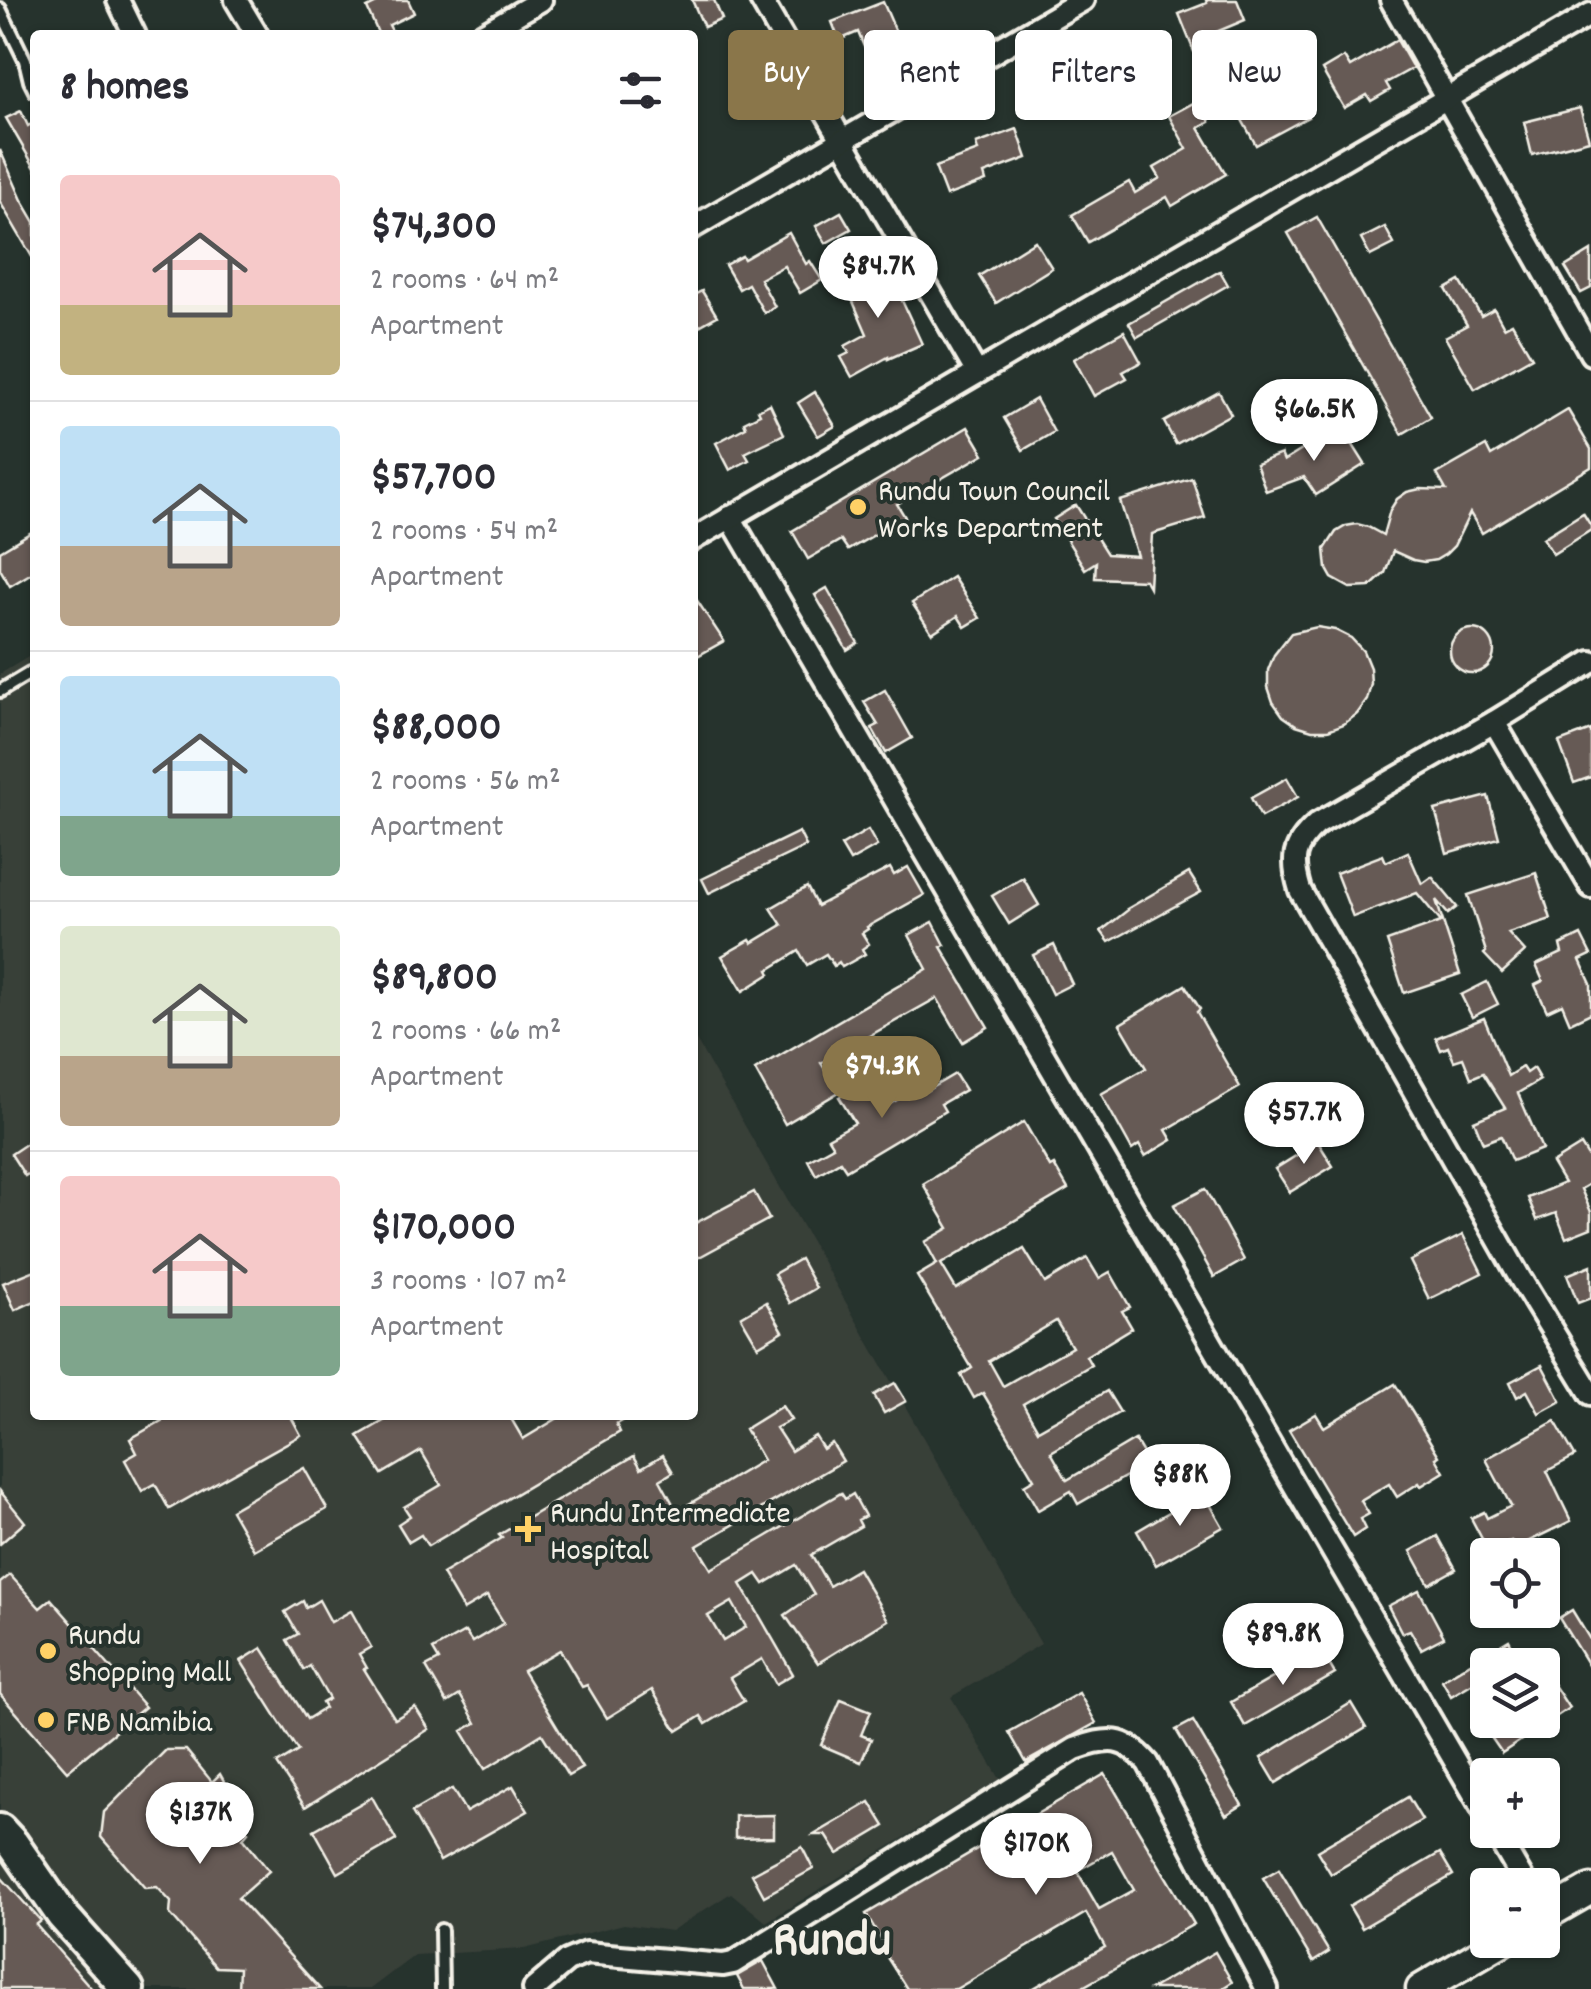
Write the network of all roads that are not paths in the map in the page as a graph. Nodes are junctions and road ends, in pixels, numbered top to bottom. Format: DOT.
graph roads {
  1 [pos="118,0"];
  2 [pos="236,0"];
  3 [pos="541,0"];
  4 [pos="760,0"];
  5 [pos="1083,0"];
  6 [pos="1391,0"];
  7 [pos="0,9"];
  8 [pos="1591,14"];
  9 [pos="133,30"];
  10 [pos="254,30"];
  11 [pos="490,30"];
  12 [pos="30,81"];
  13 [pos="1447,97"];
  14 [pos="842,140"];
  15 [pos="698,224"];
  16 [pos="1585,327"];
  17 [pos="1591,354"];
  18 [pos="977,373"];
  19 [pos="730,518"];
  20 [pos="698,537"];
  21 [pos="1591,662"];
  22 [pos="30,673"];
  23 [pos="0,691"];
  24 [pos="1494,722"];
  25 [pos="1591,887"];
  26 [pos="1591,1394"];
  27 [pos="1470,1787"];
  28 [pos="6,1837"];
  29 [pos="1591,1889"];
  30 [pos="1560,1906"];
  31 [pos="441,1930"];
  32 [pos="1474,1958"];
  33 [pos="128,1989"];
  34 [pos="149,1989"];
  35 [pos="442,1989"];
  36 [pos="534,1989"];
  37 [pos="1267,1989"];
  38 [pos="1421,1989"];
  1 -- 9 [label="street"];
  2 -- 10 [label="street"];
  3 -- 11 [label="street"];
  4 -- 14 [label="street"];
  5 -- 14 [label="street"];
  6 -- 13 [label="street"];
  7 -- 12 [label="lane"];
  8 -- 13 [label="street"];
  13 -- 16 [label="street"];
  13 -- 18 [label="street"];
  14 -- 15 [label="street"];
  14 -- 18 [label="street"];
  16 -- 17 [label="street"];
  18 -- 19 [label="street"];
  19 -- 20 [label="street"];
  19 -- 27 [label="street"];
  21 -- 24 [label="street"];
  22 -- 23 [label="lane"];
  24 -- 25 [label="street"];
  24 -- 26 [label="street"];
  28 -- 33 [label="main road"];
  28 -- 34 [label="main road"];
  29 -- 30 [label="street"];
  31 -- 35 [label="lane"];
  32 -- 38 [label="street"];
  36 -- 37 [label="street"];
}
